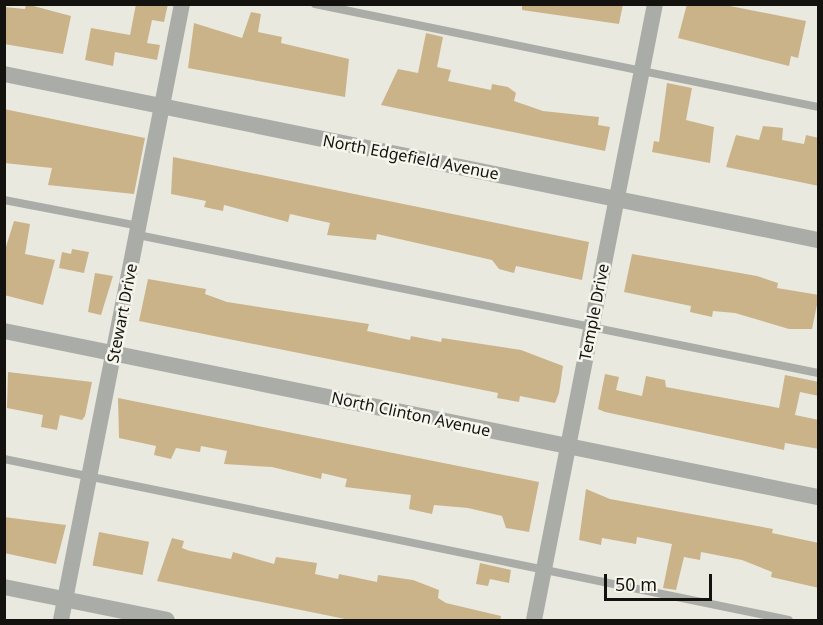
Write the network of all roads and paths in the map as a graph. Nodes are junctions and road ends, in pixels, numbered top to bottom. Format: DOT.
graph roads {
  1 [pos="182,4"];
  2 [pos="315,4"];
  3 [pos="655,4"];
  4 [pos="642,70"];
  5 [pos="4,74"];
  6 [pos="819,107"];
  7 [pos="162,108"];
  8 [pos="616,199"];
  9 [pos="4,200"];
  10 [pos="138,231"];
  11 [pos="819,240"];
  12 [pos="591,327"];
  13 [pos="4,331"];
  14 [pos="113,354"];
  15 [pos="819,373"];
  16 [pos="567,447"];
  17 [pos="4,459"];
  18 [pos="90,477"];
  19 [pos="819,497"];
  20 [pos="543,572"];
  21 [pos="4,587"];
  22 [pos="65,600"];
  23 [pos="62,621"];
  24 [pos="167,621"];
  25 [pos="534,621"];
  26 [pos="789,621"];
  1 -- 7 [label="street, Stewart Drive"];
  2 -- 4 [label="lane"];
  3 -- 4 [label="street, Temple Drive"];
  4 -- 6 [label="lane"];
  4 -- 8 [label="street, Temple Drive"];
  5 -- 7 [label="street, North Edgefield Avenue"];
  7 -- 8 [label="street, North Edgefield Avenue"];
  7 -- 10 [label="street, Stewart Drive"];
  8 -- 11 [label="street, North Edgefield Avenue"];
  8 -- 12 [label="street, Temple Drive"];
  9 -- 10 [label="lane"];
  10 -- 12 [label="lane"];
  10 -- 14 [label="street, Stewart Drive"];
  12 -- 15 [label="lane"];
  12 -- 16 [label="street, Temple Drive"];
  13 -- 14 [label="street, North Clinton Avenue"];
  14 -- 16 [label="street, North Clinton Avenue"];
  14 -- 18 [label="street, Stewart Drive"];
  16 -- 19 [label="street, North Clinton Avenue"];
  16 -- 20 [label="street, Temple Drive"];
  17 -- 18 [label="lane"];
  18 -- 20 [label="lane"];
  18 -- 22 [label="street, Stewart Drive"];
  20 -- 25 [label="street, Temple Drive"];
  20 -- 26 [label="lane"];
  21 -- 22 [label="street"];
  22 -- 23 [label="street, Stewart Drive"];
  22 -- 24 [label="street"];
}
